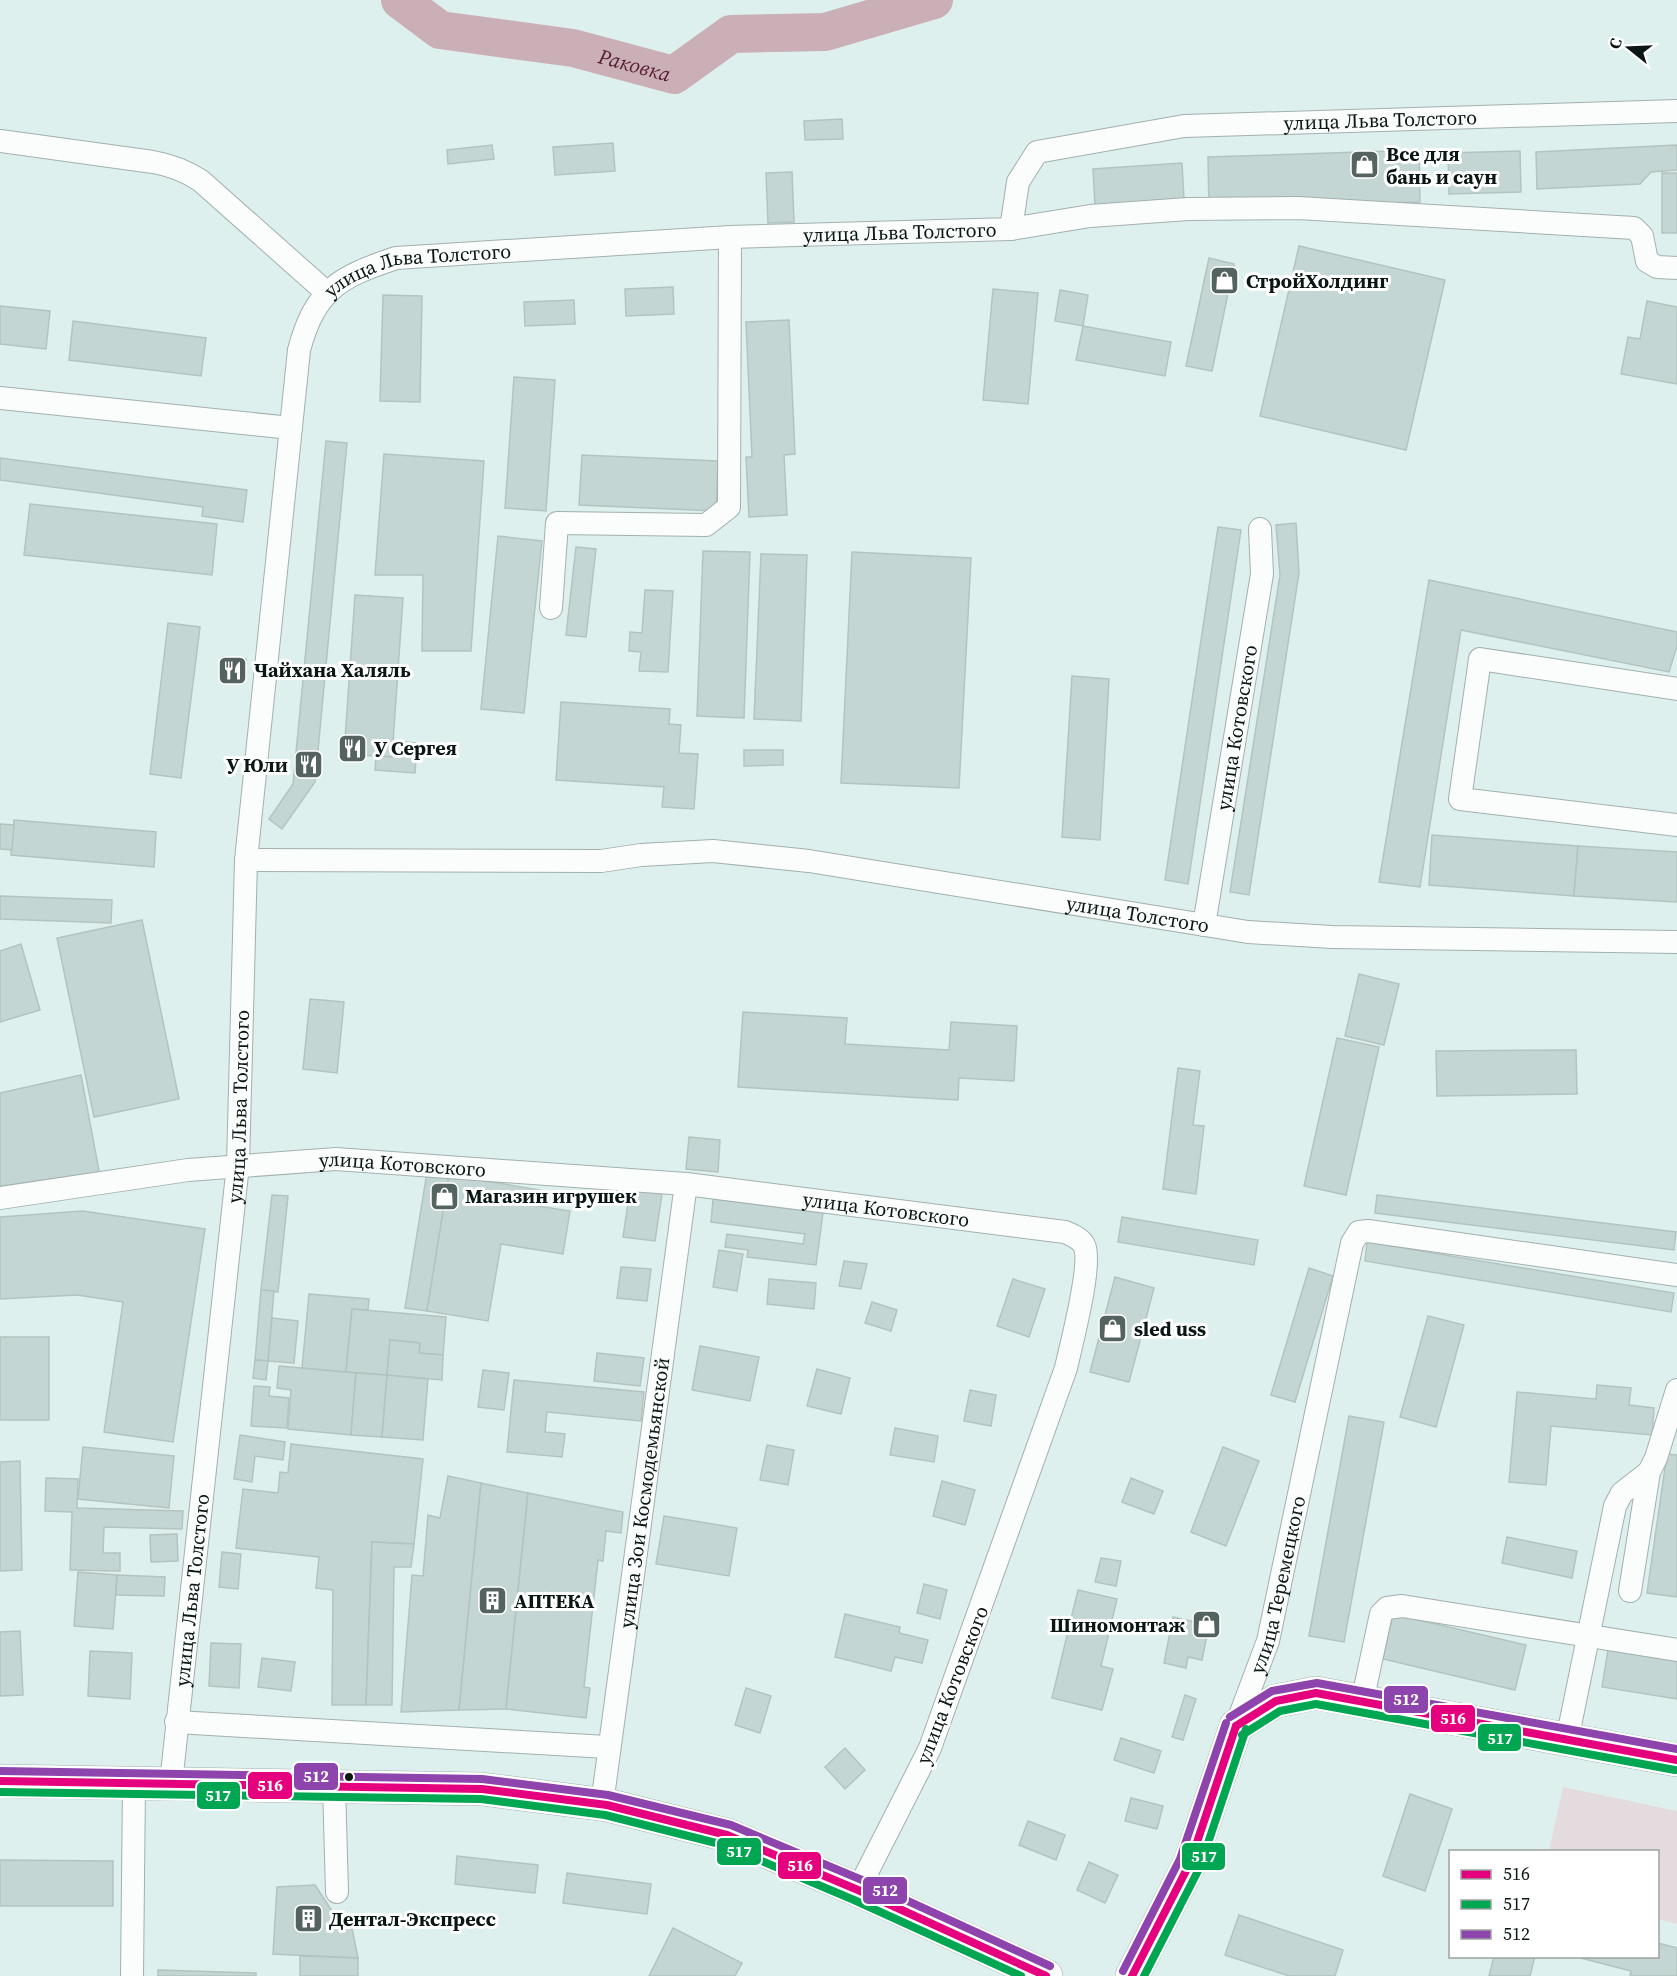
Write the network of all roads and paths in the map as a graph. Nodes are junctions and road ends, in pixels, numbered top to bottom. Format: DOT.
graph roads {
  1 [pos="1677,111"];
  2 [pos="0,141"];
  3 [pos="1011,229"];
  4 [pos="730,237"];
  5 [pos="1677,268"];
  6 [pos="326,291"];
  7 [pos="0,398"];
  8 [pos="291,429"];
  9 [pos="1260,529"];
  10 [pos="551,608"];
  11 [pos="1677,689"];
  12 [pos="1677,825"];
  13 [pos="246,860"];
  14 [pos="1204,926"];
  15 [pos="1677,942"];
  16 [pos="238,1165"];
  17 [pos="686,1184"];
  18 [pos="0,1198"];
  19 [pos="1677,1275"];
  20 [pos="1675,1404"];
  21 [pos="1649,1472"];
  22 [pos="1630,1591"];
  23 [pos="1588,1636"];
  24 [pos="1677,1650"];
  25 [pos="1362,1702"];
  26 [pos="176,1722"];
  27 [pos="1236,1726"];
  28 [pos="1567,1740"];
  29 [pos="607,1747"];
  30 [pos="1677,1760"];
  31 [pos="0,1781"];
  32 [pos="171,1783"];
  33 [pos="134,1784"];
  34 [pos="334,1785"];
  35 [pos="602,1804"];
  36 [pos="858,1890"];
  37 [pos="337,1892"];
  38 [pos="132,1976"];
  39 [pos="1046,1976"];
  40 [pos="1132,1976"];
  1 -- 3 [label="street, улица Льва Толстого"];
  2 -- 6 [label="street"];
  3 -- 4 [label="street, улица Льва Толстого"];
  3 -- 5 [label="street"];
  4 -- 6 [label="street, улица Льва Толстого"];
  4 -- 10 [label="street"];
  6 -- 8 [label="street, улица Льва Толстого"];
  7 -- 8 [label="street"];
  8 -- 13 [label="street, улица Льва Толстого"];
  9 -- 14 [label="street, улица Котовского"];
  11 -- 12 [label="street"];
  13 -- 14 [label="street, улица Толстого"];
  13 -- 16 [label="street, улица Льва Толстого"];
  14 -- 15 [label="street, улица Толстого"];
  16 -- 17 [label="street, улица Котовского"];
  16 -- 18 [label="street, улица Котовского"];
  16 -- 26 [label="street, улица Льва Толстого"];
  17 -- 29 [label="street, улица Зои Космодемьянской"];
  17 -- 36 [label="street, улица Котовского"];
  19 -- 27 [label="street, улица Теремецкого"];
  20 -- 21 [label="street"];
  21 -- 22 [label="street"];
  21 -- 23 [label="street"];
  23 -- 24 [label="street"];
  23 -- 25 [label="street"];
  23 -- 28 [label="street"];
  25 -- 27 [label="highway"];
  25 -- 28 [label="highway"];
  26 -- 29 [label="street"];
  26 -- 32 [label="street, улица Льва Толстого"];
  27 -- 40 [label="highway, улица Теремецкого"];
  28 -- 30 [label="highway"];
  29 -- 35 [label="street, улица Зои Космодемьянской"];
  31 -- 33 [label="highway"];
  32 -- 33 [label="highway"];
  32 -- 34 [label="highway"];
  33 -- 38 [label="street"];
  34 -- 35 [label="highway"];
  34 -- 37 [label="street"];
  35 -- 36 [label="highway"];
  36 -- 39 [label="highway"];
}
